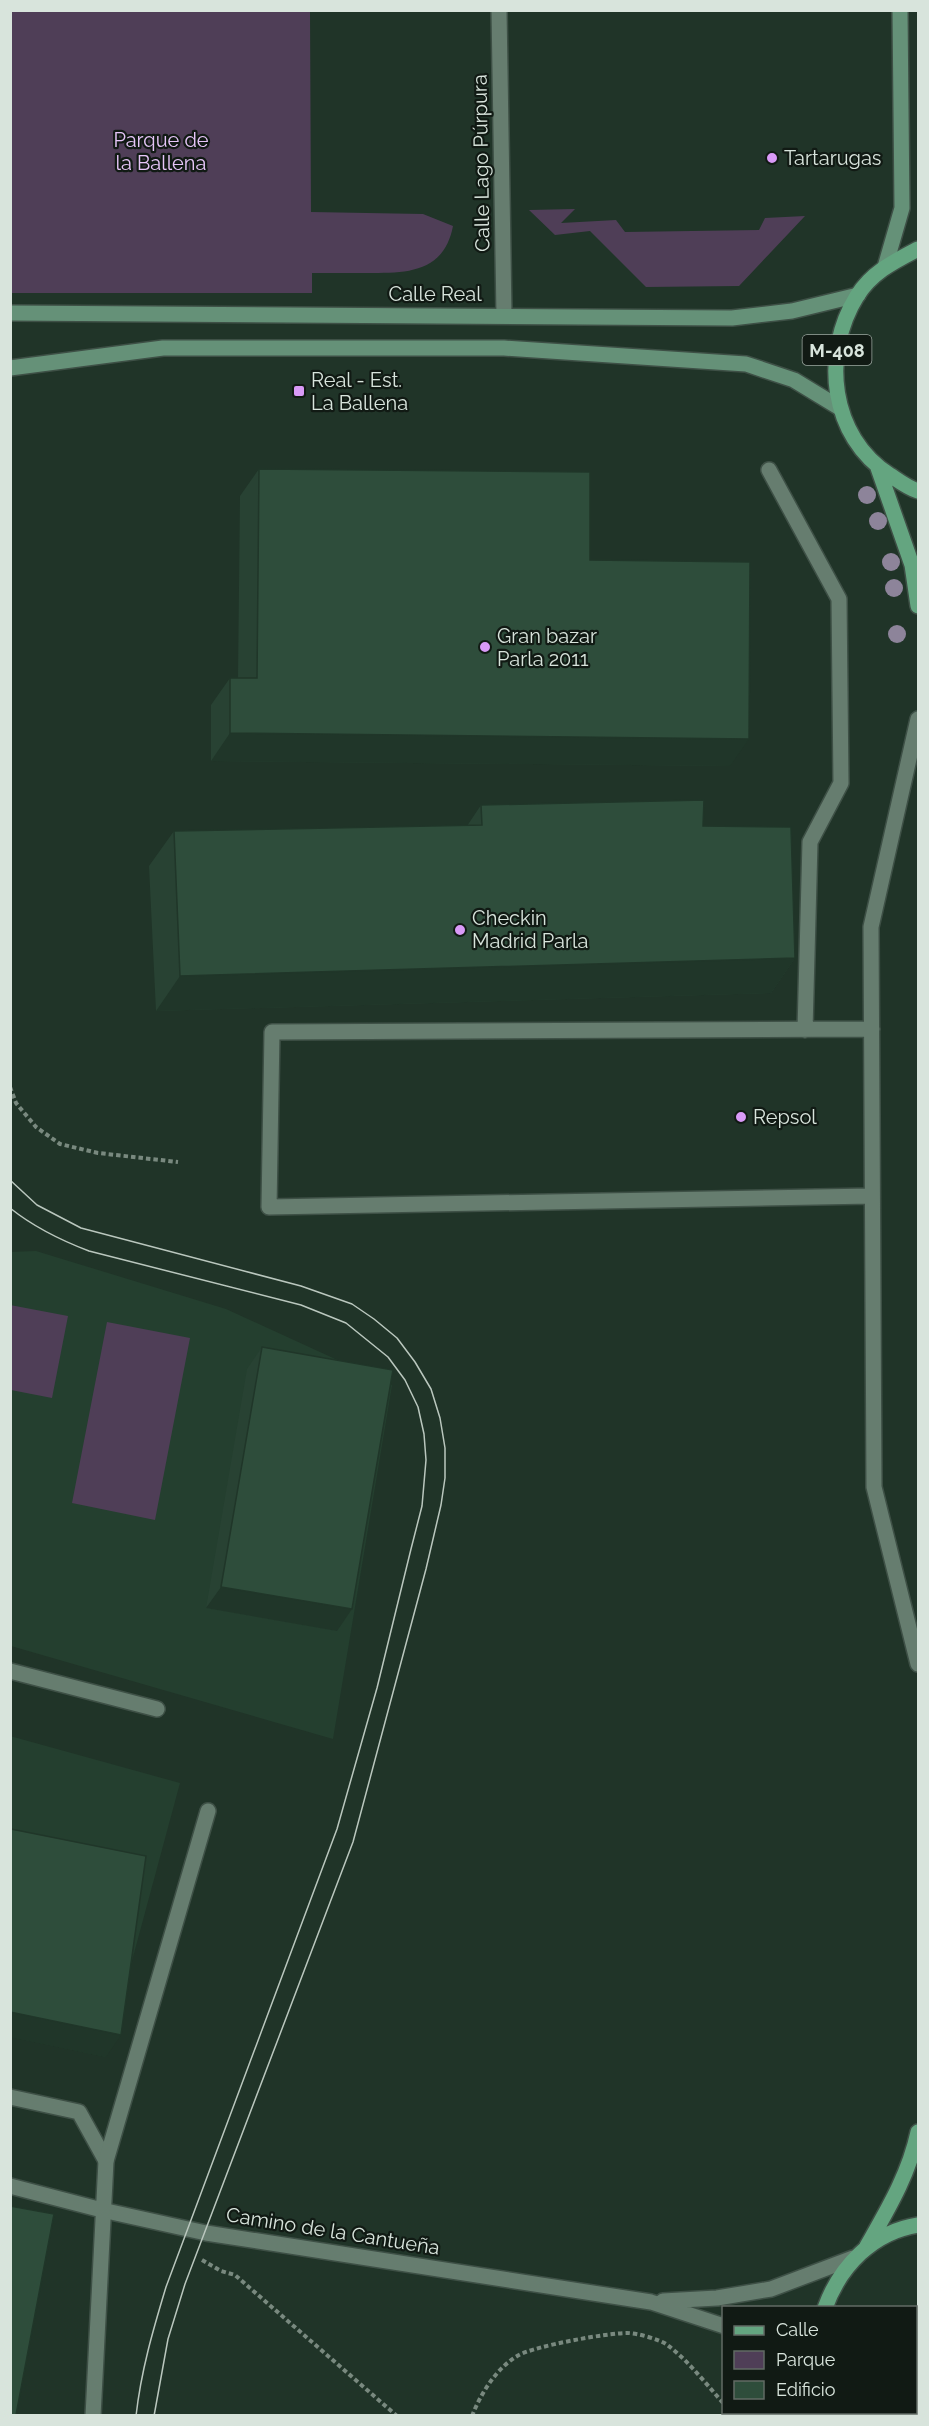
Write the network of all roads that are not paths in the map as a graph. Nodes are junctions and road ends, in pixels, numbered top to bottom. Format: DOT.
graph roads {
  1 [pos="499,10"];
  2 [pos="900,10"];
  3 [pos="918,249"];
  4 [pos="885,267"];
  5 [pos="858,295"];
  6 [pos="10,314"];
  7 [pos="504,315"];
  8 [pos="10,368"];
  9 [pos="840,408"];
  10 [pos="878,468"];
  11 [pos="770,470"];
  12 [pos="918,491"];
  13 [pos="918,606"];
  14 [pos="918,719"];
  15 [pos="805,1029"];
  16 [pos="872,1029"];
  17 [pos="872,1196"];
  18 [pos="918,1664"];
  19 [pos="10,1671"];
  20 [pos="157,1709"];
  21 [pos="208,1811"];
  22 [pos="10,2097"];
  23 [pos="918,2132"];
  24 [pos="106,2161"];
  25 [pos="10,2186"];
  26 [pos="102,2210"];
  27 [pos="918,2225"];
  28 [pos="866,2247"];
  29 [pos="853,2258"];
  30 [pos="651,2302"];
  31 [pos="825,2306"];
  32 [pos="722,2326"];
  33 [pos="93,2415"];
  1 -- 7 [label="street, Calle Lago Púrpura"];
  2 -- 4 [label="street"];
  3 -- 4 [label="main road, M-408"];
  4 -- 5 [label="main road, M-408"];
  5 -- 7 [label="street, Calle Real"];
  5 -- 9 [label="main road, M-408"];
  6 -- 7 [label="street, Calle Real"];
  8 -- 9 [label="street"];
  9 -- 10 [label="main road, M-408"];
  10 -- 12 [label="main road, M-408"];
  10 -- 13 [label="main road, M-408"];
  11 -- 15 [label="street"];
  14 -- 16 [label="street"];
  15 -- 16 [label="street"];
  15 -- 17 [label="street"];
  16 -- 17 [label="street"];
  17 -- 18 [label="street"];
  19 -- 20 [label="street"];
  21 -- 24 [label="street"];
  22 -- 24 [label="street"];
  23 -- 28 [label="main road"];
  24 -- 26 [label="street"];
  25 -- 26 [label="street, Camino de la Cantueña"];
  26 -- 30 [label="street, Camino de la Cantueña"];
  26 -- 33 [label="street"];
  27 -- 28 [label="main road"];
  28 -- 29 [label="main road"];
  29 -- 30 [label="street, Camino de la Cantueña"];
  29 -- 31 [label="main road"];
  30 -- 32 [label="street, Camino de la Cantueña"];
}
